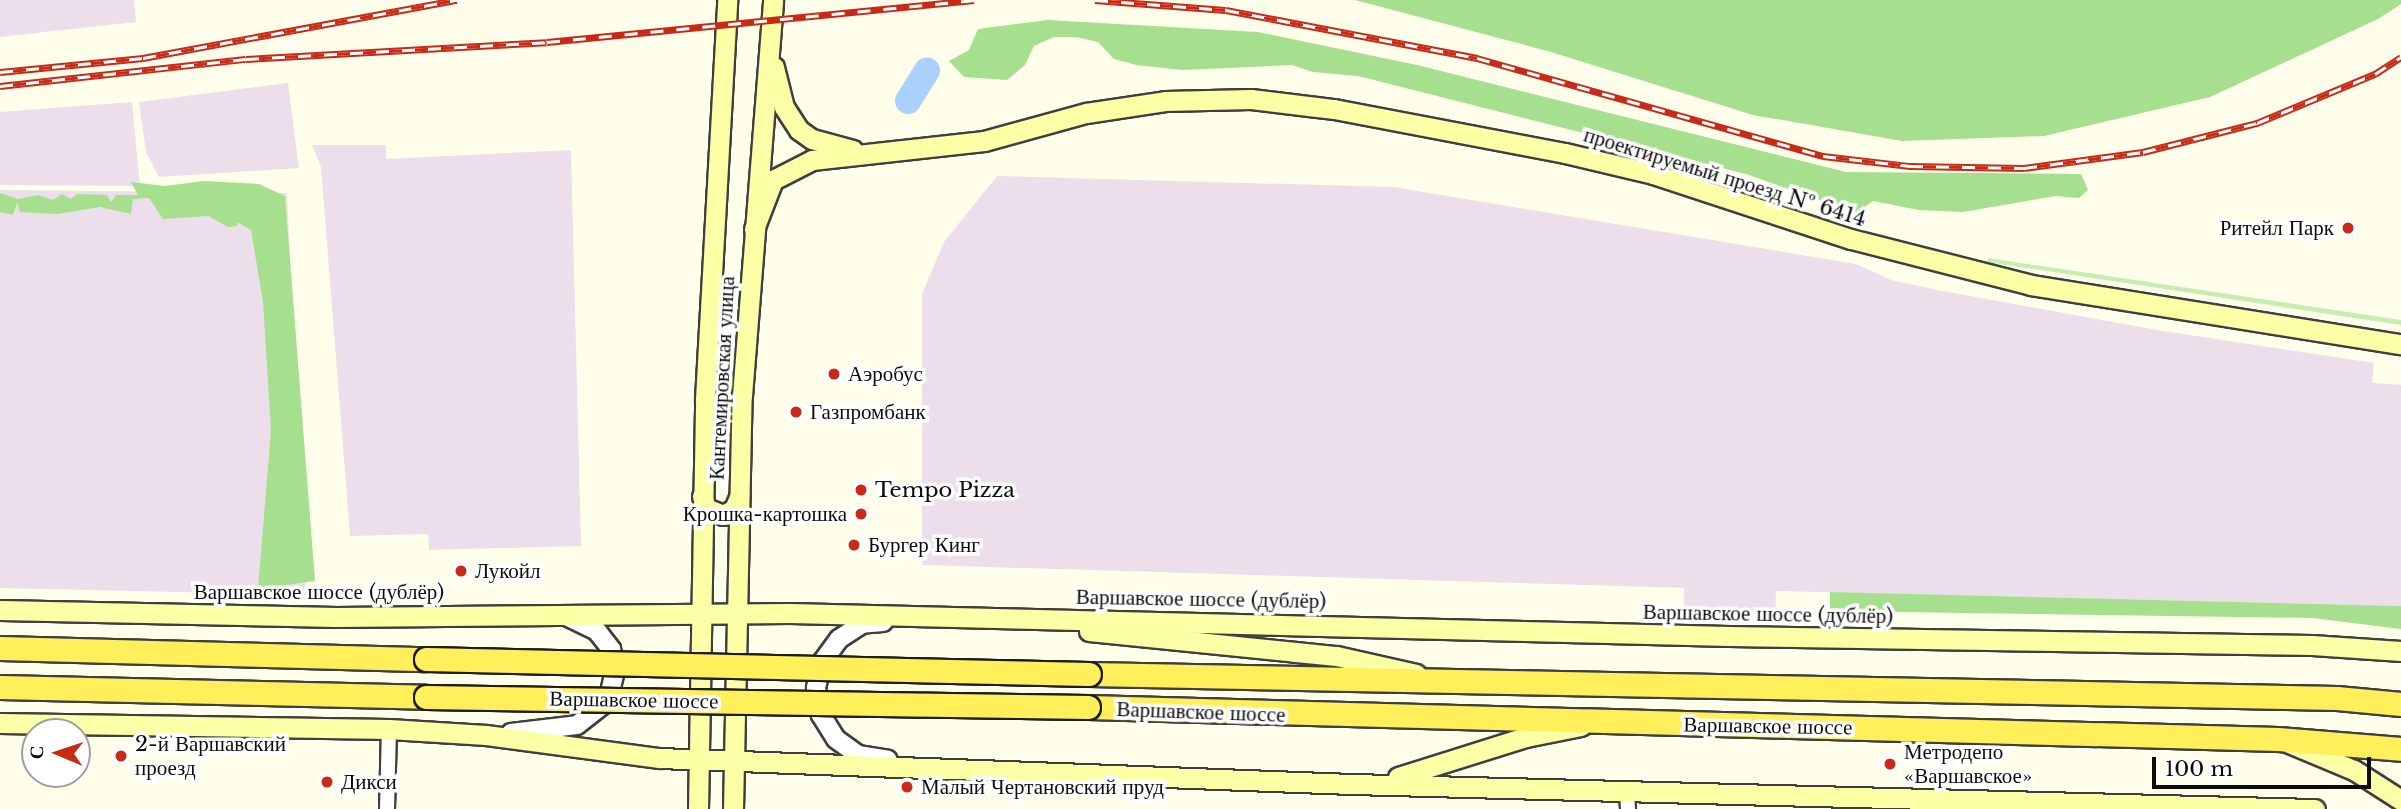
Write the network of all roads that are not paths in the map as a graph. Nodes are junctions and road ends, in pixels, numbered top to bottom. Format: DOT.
graph roads {
  1 [pos="727,0"];
  2 [pos="773,0"];
  3 [pos="770,49"];
  4 [pos="868,153"];
  5 [pos="754,229"];
  6 [pos="2401,344"];
  7 [pos="702,496"];
  8 [pos="739,497"];
  9 [pos="0,610"];
  10 [pos="699,611"];
  11 [pos="736,612"];
  12 [pos="558,614"];
  13 [pos="928,616"];
  14 [pos="977,616"];
  15 [pos="0,648"];
  16 [pos="2401,651"];
  17 [pos="1443,680"];
  18 [pos="0,687"];
  19 [pos="2401,704"];
  20 [pos="0,723"];
  21 [pos="1597,723"];
  22 [pos="389,730"];
  23 [pos="486,735"];
  24 [pos="2278,739"];
  25 [pos="2401,749"];
  26 [pos="700,759"];
  27 [pos="736,760"];
  28 [pos="923,765"];
  29 [pos="1352,784"];
  30 [pos="2401,800"];
  31 [pos="1627,802"];
  32 [pos="387,809"];
  33 [pos="698,809"];
  34 [pos="733,809"];
  35 [pos="2315,809"];
  1 -- 7 [label="main road, Кантемировская улица"];
  2 -- 3 [label="main road, Кантемировская улица"];
  3 -- 4 [label="main road, проектируемый проезд № 6414"];
  3 -- 5 [label="main road, Кантемировская улица"];
  4 -- 5 [label="main road, проектируемый проезд № 6414"];
  4 -- 6 [label="main road, проектируемый проезд № 6414"];
  5 -- 8 [label="main road, Кантемировская улица"];
  7 -- 8 [label="main road"];
  7 -- 10 [label="main road, Кантемировская улица"];
  8 -- 11 [label="main road, Кантемировская улица"];
  9 -- 12 [label="main road, Варшавское шоссе (дублёр)"];
  10 -- 11 [label="main road, Варшавское шоссе (дублёр)"];
  10 -- 12 [label="main road, Варшавское шоссе (дублёр)"];
  10 -- 26 [label="main road, Кантемировская улица"];
  11 -- 13 [label="main road, Варшавское шоссе (дублёр)"];
  11 -- 27 [label="main road, Кантемировская улица"];
  12 -- 23 [label="street"];
  13 -- 14 [label="main road, Варшавское шоссе (дублёр)"];
  13 -- 28 [label="street"];
  14 -- 16 [label="main road, Варшавское шоссе (дублёр)"];
  14 -- 17 [label="main road"];
  15 -- 17 [label="main road, Варшавское шоссе, bridge"];
  17 -- 19 [label="main road, Варшавское шоссе"];
  18 -- 21 [label="main road, Варшавское шоссе, bridge"];
  20 -- 22 [label="main road"];
  21 -- 24 [label="main road, Варшавское шоссе"];
  21 -- 29 [label="main road"];
  22 -- 23 [label="main road"];
  22 -- 32 [label="street"];
  23 -- 26 [label="main road"];
  24 -- 25 [label="main road, Варшавское шоссе"];
  24 -- 30 [label="main road"];
  26 -- 27 [label="main road"];
  26 -- 33 [label="main road, Кантемировская улица"];
  27 -- 28 [label="main road"];
  27 -- 34 [label="main road, Кантемировская улица"];
  28 -- 29 [label="main road"];
  29 -- 31 [label="main road"];
  31 -- 35 [label="main road"];
}
